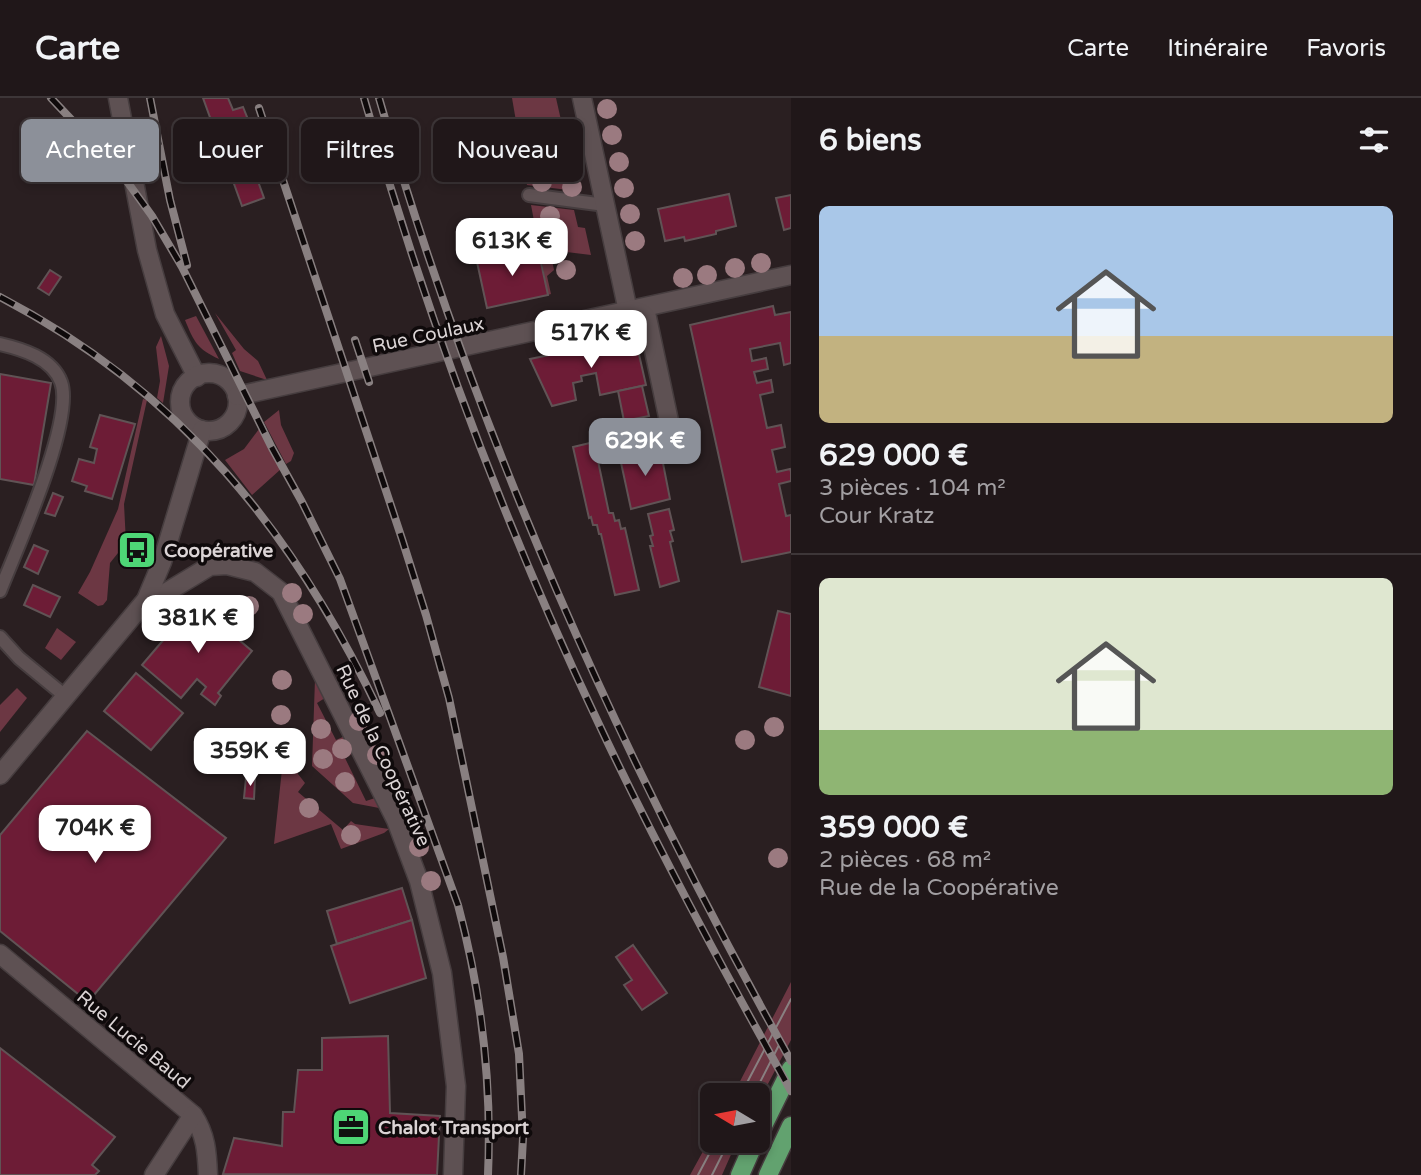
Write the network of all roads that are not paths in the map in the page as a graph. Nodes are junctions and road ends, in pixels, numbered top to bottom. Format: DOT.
graph roads {
  1 [pos="118,98"];
  2 [pos="582,98"];
  3 [pos="529,195"];
  4 [pos="605,205"];
  5 [pos="791,275"];
  6 [pos="637,309"];
  7 [pos="0,344"];
  8 [pos="197,377"];
  9 [pos="237,396"];
  10 [pos="202,430"];
  11 [pos="673,440"];
  12 [pos="0,591"];
  13 [pos="146,600"];
  14 [pos="0,637"];
  15 [pos="65,696"];
  16 [pos="0,775"];
  17 [pos="0,954"];
  18 [pos="791,1069"];
  19 [pos="770,1112"];
  20 [pos="192,1115"];
  21 [pos="791,1126"];
  22 [pos="750,1153"];
  23 [pos="154,1175"];
  24 [pos="208,1175"];
  25 [pos="453,1175"];
  26 [pos="740,1175"];
  27 [pos="768,1175"];
  1 -- 8 [label="street"];
  2 -- 4 [label="street"];
  3 -- 4 [label="lane"];
  4 -- 6 [label="street"];
  5 -- 6 [label="street, Rue Coulaux"];
  6 -- 9 [label="street, Rue Coulaux"];
  6 -- 11 [label="street"];
  7 -- 12 [label="lane"];
  8 -- 9 [label="street"];
  8 -- 10 [label="street"];
  9 -- 10 [label="street"];
  10 -- 13 [label="street"];
  13 -- 15 [label="street"];
  13 -- 25 [label="street, Rue de la Coopérative"];
  14 -- 15 [label="lane"];
  15 -- 16 [label="street"];
  17 -- 20 [label="street, Rue Lucie Baud"];
  18 -- 19 [label="main road"];
  20 -- 23 [label="street"];
  20 -- 24 [label="street, Rue Lucie Baud"];
  21 -- 27 [label="main road"];
  22 -- 26 [label="main road"];
}
